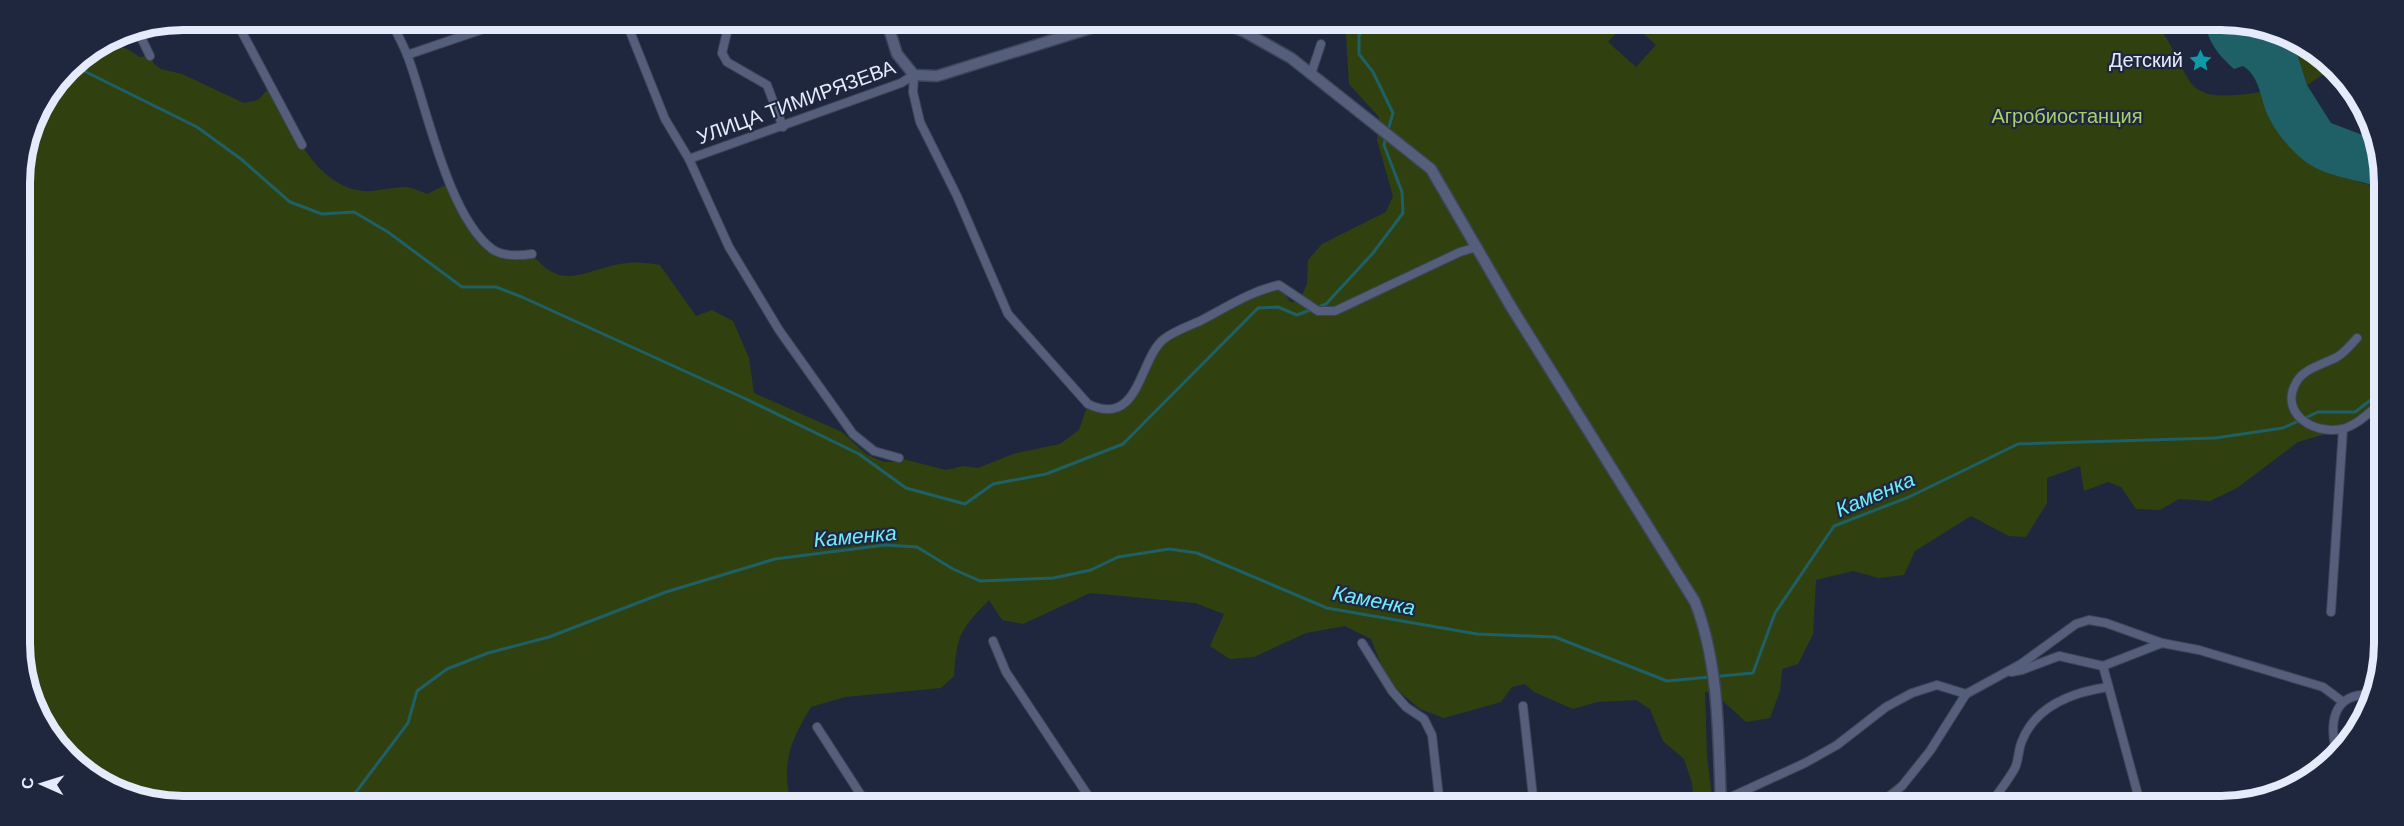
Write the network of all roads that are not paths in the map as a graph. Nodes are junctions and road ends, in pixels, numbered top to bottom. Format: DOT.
graph roads {
  1 [pos="240,30"];
  2 [pos="395,30"];
  3 [pos="472,30"];
  4 [pos="629,30"];
  5 [pos="728,30"];
  6 [pos="889,30"];
  7 [pos="1077,30"];
  8 [pos="1243,30"];
  9 [pos="141,36"];
  10 [pos="1321,44"];
  11 [pos="407,55"];
  12 [pos="150,56"];
  13 [pos="1311,74"];
  14 [pos="914,75"];
  15 [pos="783,127"];
  16 [pos="302,145"];
  17 [pos="689,159"];
  18 [pos="1477,248"];
  19 [pos="532,254"];
  20 [pos="2357,338"];
  21 [pos="2374,409"];
  22 [pos="2343,429"];
  23 [pos="899,458"];
  24 [pos="2331,612"];
  25 [pos="993,640"];
  26 [pos="1362,643"];
  27 [pos="2162,643"];
  28 [pos="2103,666"];
  29 [pos="2004,672"];
  30 [pos="2108,687"];
  31 [pos="1966,694"];
  32 [pos="2364,695"];
  33 [pos="2343,702"];
  34 [pos="1522,706"];
  35 [pos="817,727"];
  36 [pos="2335,745"];
  37 [pos="862,796"];
  38 [pos="1088,796"];
  39 [pos="1439,796"];
  40 [pos="1533,796"];
  41 [pos="1720,796"];
  42 [pos="1737,796"];
  43 [pos="1890,796"];
  44 [pos="1996,796"];
  45 [pos="2138,796"];
  1 -- 16 [label="street"];
  2 -- 11 [label="street"];
  3 -- 11 [label="street"];
  4 -- 17 [label="street, УЛИЦА ТИМИРЯЗЕВА"];
  5 -- 15 [label="street"];
  6 -- 14 [label="street"];
  7 -- 14 [label="street"];
  8 -- 13 [label="street"];
  9 -- 12 [label="street"];
  10 -- 13 [label="street"];
  11 -- 19 [label="street"];
  13 -- 18 [label="street"];
  14 -- 15 [label="street, УЛИЦА ТИМИРЯЗЕВА"];
  14 -- 18 [label="street"];
  15 -- 17 [label="street, УЛИЦА ТИМИРЯЗЕВА"];
  17 -- 23 [label="street, УЛИЦА ТИМИРЯЗЕВА"];
  18 -- 41 [label="street"];
  20 -- 22 [label="street"];
  21 -- 22 [label="street"];
  22 -- 24 [label="street"];
  25 -- 38 [label="street"];
  26 -- 39 [label="street"];
  27 -- 28 [label="street"];
  27 -- 29 [label="street"];
  27 -- 33 [label="street"];
  28 -- 29 [label="street"];
  28 -- 30 [label="street"];
  29 -- 31 [label="street"];
  30 -- 44 [label="street"];
  30 -- 45 [label="street"];
  31 -- 42 [label="street"];
  31 -- 43 [label="street"];
  32 -- 33 [label="street"];
  33 -- 36 [label="street"];
  34 -- 40 [label="street"];
  35 -- 37 [label="street"];
}
